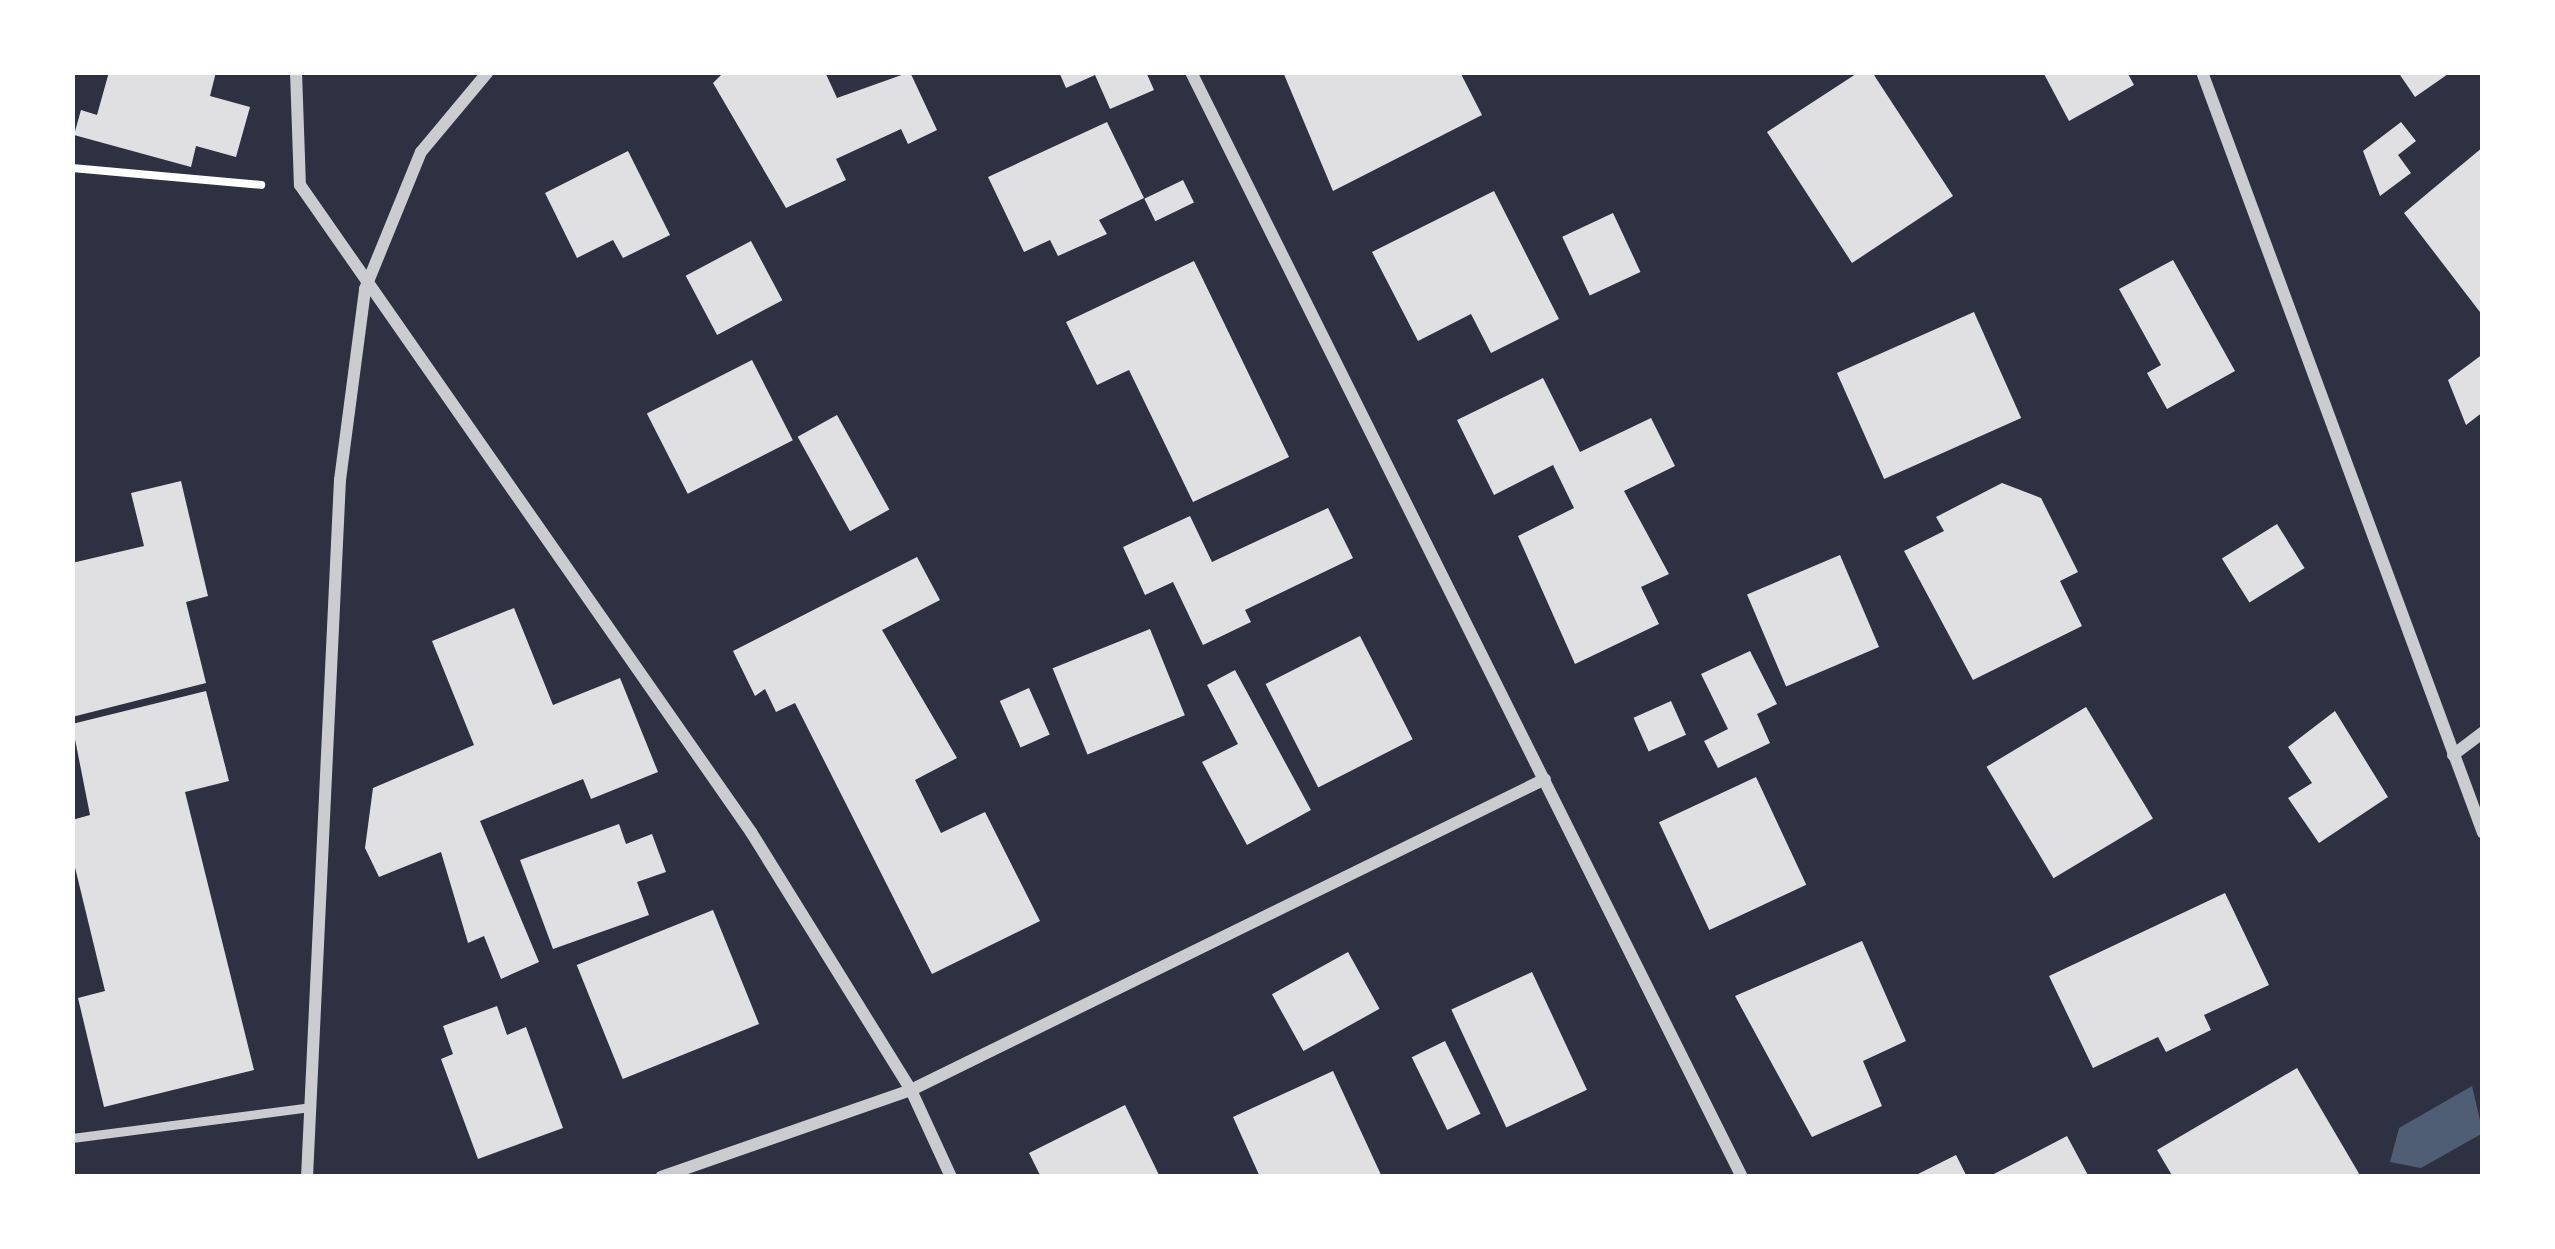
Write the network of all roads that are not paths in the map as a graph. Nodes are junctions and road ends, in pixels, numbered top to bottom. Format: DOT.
graph roads {
  1 [pos="296,72"];
  2 [pos="488,72"];
  3 [pos="1191,72"];
  4 [pos="2202,72"];
  5 [pos="365,290"];
  6 [pos="2483,732"];
  7 [pos="2452,755"];
  8 [pos="1545,779"];
  9 [pos="2483,833"];
  10 [pos="911,1090"];
  11 [pos="310,1107"];
  12 [pos="72,1138"];
  13 [pos="307,1177"];
  14 [pos="661,1177"];
  15 [pos="951,1177"];
  16 [pos="1742,1177"];
  1 -- 5 [label="street"];
  2 -- 5 [label="street"];
  3 -- 8 [label="street"];
  4 -- 7 [label="street"];
  5 -- 10 [label="street"];
  5 -- 11 [label="street"];
  6 -- 7 [label="street"];
  7 -- 9 [label="street"];
  8 -- 10 [label="street"];
  8 -- 16 [label="street"];
  10 -- 14 [label="street"];
  10 -- 15 [label="street"];
  11 -- 12 [label="lane"];
  11 -- 13 [label="street"];
}
